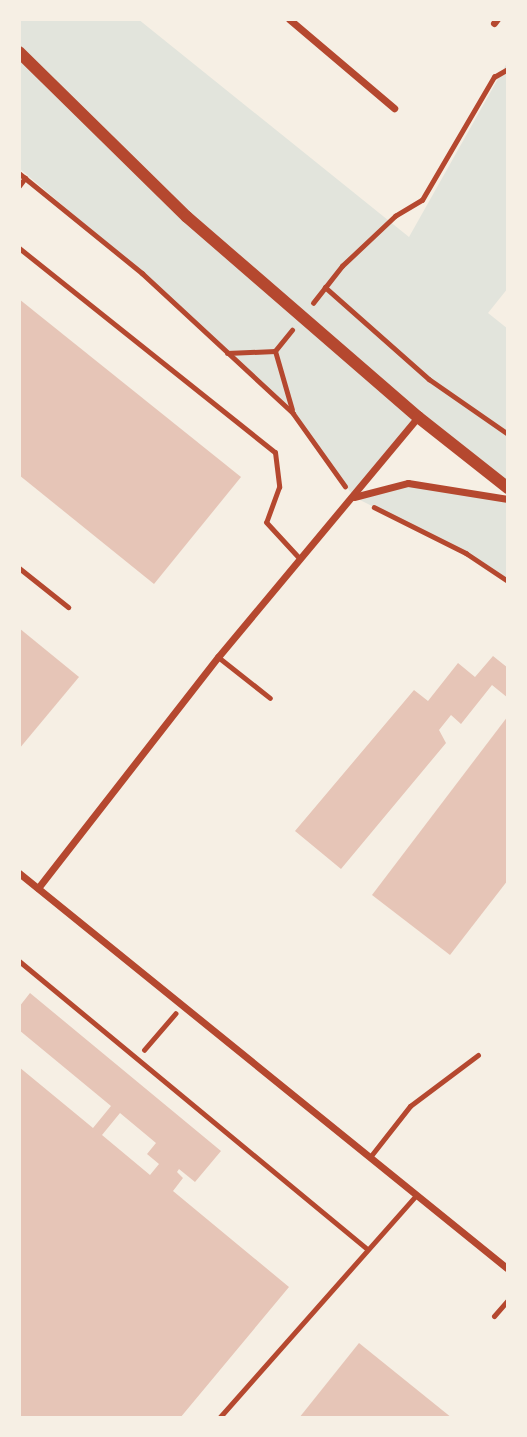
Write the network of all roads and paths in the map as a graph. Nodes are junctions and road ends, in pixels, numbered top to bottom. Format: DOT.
graph roads {
  1 [pos="289,19"];
  2 [pos="19,52"];
  3 [pos="508,69"];
  4 [pos="394,108"];
  5 [pos="19,173"];
  6 [pos="25,178"];
  7 [pos="19,186"];
  8 [pos="19,248"];
  9 [pos="325,287"];
  10 [pos="309,308"];
  11 [pos="296,325"];
  12 [pos="275,351"];
  13 [pos="226,353"];
  14 [pos="293,413"];
  15 [pos="418,417"];
  16 [pos="508,434"];
  17 [pos="508,488"];
  18 [pos="354,497"];
  19 [pos="508,499"];
  20 [pos="300,559"];
  21 [pos="19,568"];
  22 [pos="508,580"];
  23 [pos="68,607"];
  24 [pos="218,657"];
  25 [pos="270,698"];
  26 [pos="19,873"];
  27 [pos="38,888"];
  28 [pos="19,961"];
  29 [pos="180,1008"];
  30 [pos="478,1055"];
  31 [pos="139,1057"];
  32 [pos="370,1157"];
  33 [pos="416,1195"];
  34 [pos="367,1249"];
  35 [pos="508,1269"];
  36 [pos="508,1300"];
  37 [pos="494,1317"];
  38 [pos="219,1418"];
  1 -- 4 [label="street"];
  2 -- 15 [label="street"];
  3 -- 9 [label="path"];
  5 -- 6 [label="path"];
  6 -- 7 [label="path"];
  6 -- 13 [label="path"];
  8 -- 20 [label="lane"];
  9 -- 10 [label="path"];
  9 -- 16 [label="path"];
  11 -- 12 [label="path"];
  12 -- 13 [label="path"];
  12 -- 14 [label="path"];
  13 -- 14 [label="path"];
  14 -- 18 [label="path"];
  15 -- 17 [label="street"];
  15 -- 18 [label="street"];
  18 -- 19 [label="street"];
  18 -- 20 [label="street"];
  18 -- 22 [label="path"];
  20 -- 24 [label="street"];
  21 -- 23 [label="lane"];
  24 -- 25 [label="lane"];
  24 -- 27 [label="street"];
  26 -- 27 [label="street"];
  27 -- 29 [label="street"];
  28 -- 31 [label="lane"];
  29 -- 31 [label="path"];
  29 -- 32 [label="street"];
  30 -- 32 [label="lane"];
  31 -- 34 [label="lane"];
  32 -- 33 [label="street"];
  33 -- 34 [label="lane"];
  33 -- 35 [label="street"];
  34 -- 38 [label="lane"];
  36 -- 37 [label="lane"];
}
